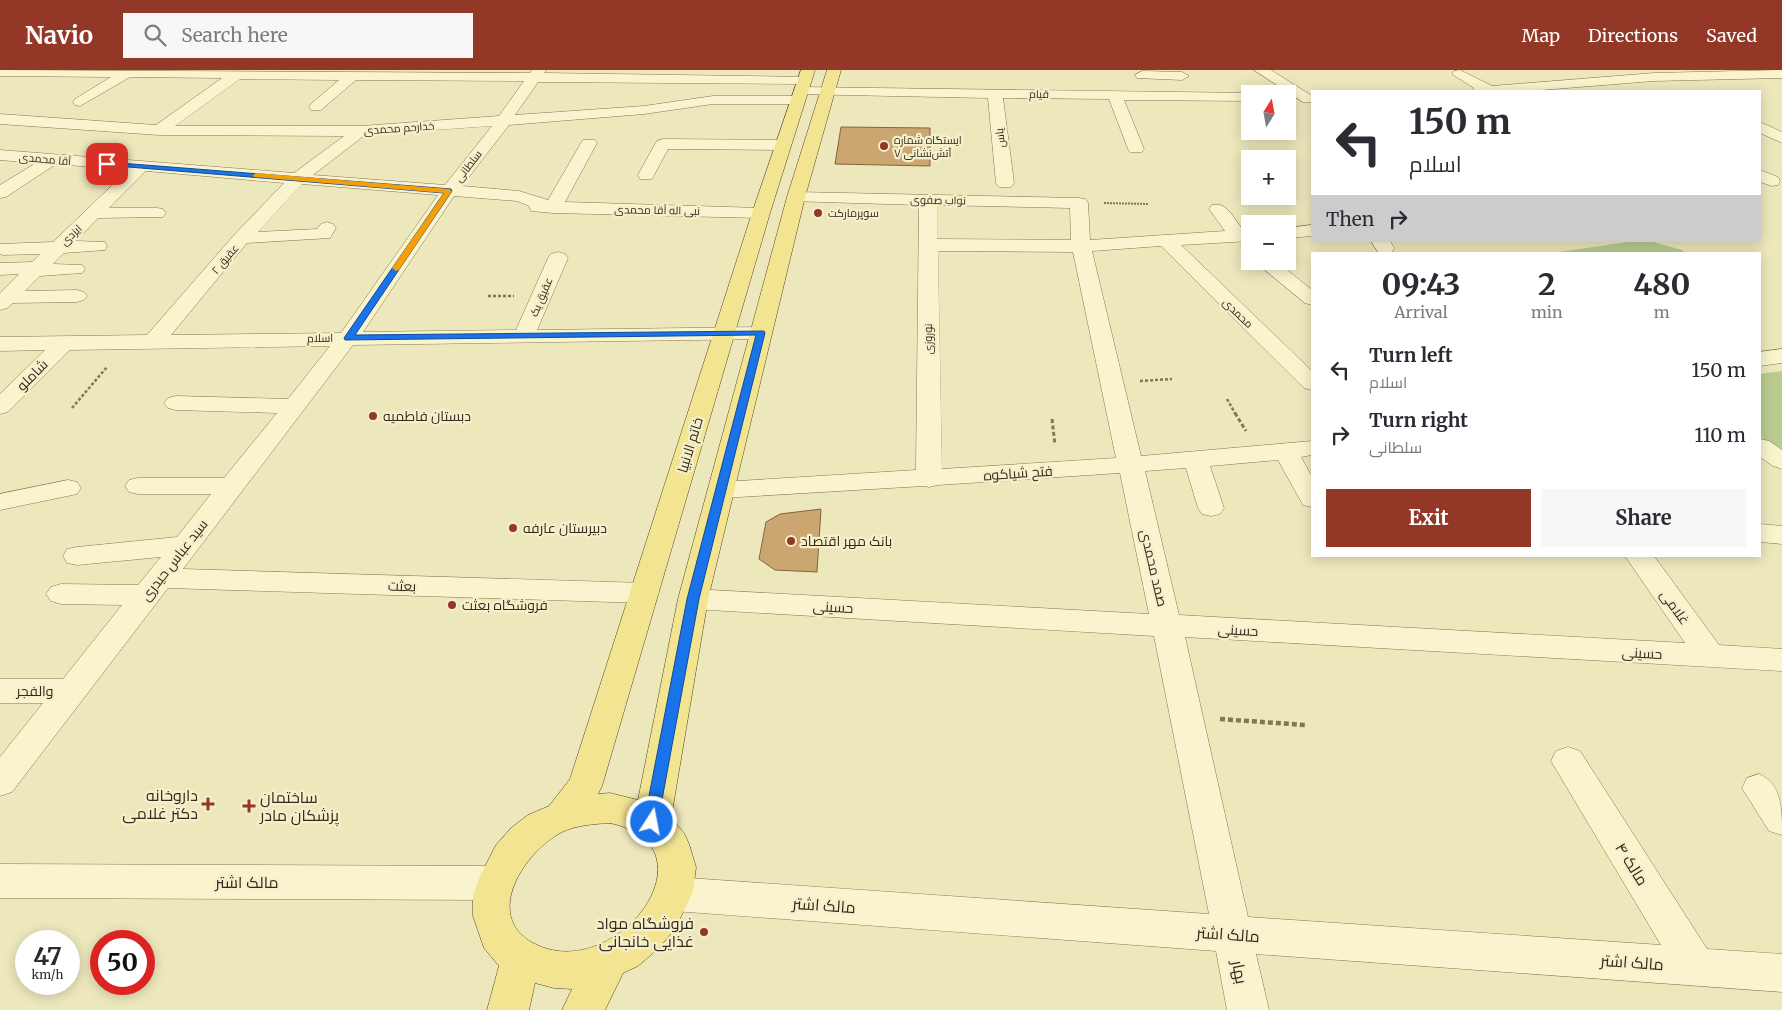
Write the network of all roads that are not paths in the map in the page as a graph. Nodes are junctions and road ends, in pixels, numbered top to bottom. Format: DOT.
graph roads {
  1 [pos="1261,70"];
  2 [pos="1640,70"];
  3 [pos="0,72"];
  4 [pos="241,72"];
  5 [pos="99,73"];
  6 [pos="128,73"];
  7 [pos="1140,73"];
  8 [pos="179,74"];
  9 [pos="537,74"];
  10 [pos="1459,74"];
  11 [pos="353,75"];
  12 [pos="455,76"];
  13 [pos="1182,76"];
  14 [pos="1779,76"];
  15 [pos="1654,77"];
  16 [pos="1061,79"];
  17 [pos="831,80"];
  18 [pos="1097,80"];
  19 [pos="803,85"];
  20 [pos="74,87"];
  21 [pos="155,89"];
  22 [pos="1483,90"];
  23 [pos="1496,90"];
  24 [pos="1682,90"];
  25 [pos="445,93"];
  26 [pos="995,93"];
  27 [pos="1065,94"];
  28 [pos="1109,95"];
  29 [pos="1152,95"];
  30 [pos="1241,98"];
  31 [pos="1296,98"];
  32 [pos="1310,99"];
  33 [pos="80,102"];
  34 [pos="316,107"];
  35 [pos="0,119"];
  36 [pos="505,120"];
  37 [pos="1761,128"];
  38 [pos="159,130"];
  39 [pos="361,131"];
  40 [pos="1782,138"];
  41 [pos="589,143"];
  42 [pos="783,145"];
  43 [pos="1136,149"];
  44 [pos="0,155"];
  45 [pos="53,159"];
  46 [pos="142,166"];
  47 [pos="646,175"];
  48 [pos="297,179"];
  49 [pos="1005,183"];
  50 [pos="0,193"];
  51 [pos="796,197"];
  52 [pos="445,198"];
  53 [pos="383,200"];
  54 [pos="928,200"];
  55 [pos="1079,203"];
  56 [pos="553,208"];
  57 [pos="1218,209"];
  58 [pos="95,213"];
  59 [pos="157,213"];
  60 [pos="761,213"];
  61 [pos="288,217"];
  62 [pos="261,218"];
  63 [pos="323,220"];
  64 [pos="79,228"];
  65 [pos="127,228"];
  66 [pos="1311,232"];
  67 [pos="1296,233"];
  68 [pos="1240,236"];
  69 [pos="242,238"];
  70 [pos="1166,241"];
  71 [pos="928,245"];
  72 [pos="98,246"];
  73 [pos="1080,246"];
  74 [pos="59,248"];
  75 [pos="3,250"];
  76 [pos="558,258"];
  77 [pos="0,269"];
  78 [pos="36,269"];
  79 [pos="75,269"];
  80 [pos="1275,270"];
  81 [pos="6,293"];
  82 [pos="77,296"];
  83 [pos="1311,298"];
  84 [pos="724,333"];
  85 [pos="761,333"];
  86 [pos="524,336"];
  87 [pos="348,338"];
  88 [pos="154,341"];
  89 [pos="64,343"];
  90 [pos="0,344"];
  91 [pos="1782,356"];
  92 [pos="1761,359"];
  93 [pos="1311,382"];
  94 [pos="176,403"];
  95 [pos="294,406"];
  96 [pos="0,407"];
  97 [pos="1761,447"];
  98 [pos="1311,448"];
  99 [pos="1286,452"];
  100 [pos="1196,460"];
  101 [pos="1782,461"];
  102 [pos="1130,465"];
  103 [pos="929,479"];
  104 [pos="138,486"];
  105 [pos="232,486"];
  106 [pos="68,488"];
  107 [pos="722,490"];
  108 [pos="1311,497"];
  109 [pos="0,502"];
  110 [pos="1211,508"];
  111 [pos="1761,533"];
  112 [pos="1782,535"];
  113 [pos="186,545"];
  114 [pos="77,556"];
  115 [pos="1640,557"];
  116 [pos="153,586"];
  117 [pos="61,594"];
  118 [pos="644,594"];
  119 [pos="693,599"];
  120 [pos="1168,626"];
  121 [pos="1711,657"];
  122 [pos="1782,660"];
  123 [pos="0,691"];
  124 [pos="71,691"];
  125 [pos="1568,761"];
  126 [pos="0,782"];
  127 [pos="1759,788"];
  128 [pos="562,816"];
  129 [pos="1782,820"];
  130 [pos="652,822"];
  131 [pos="0,881"];
  132 [pos="494,883"];
  133 [pos="674,894"];
  134 [pos="1233,934"];
  135 [pos="521,959"];
  136 [pos="609,961"];
  137 [pos="1696,967"];
  138 [pos="1782,973"];
  139 [pos="508,1010"];
  140 [pos="583,1010"];
  141 [pos="1248,1010"];
  1 -- 32 [label="street"];
  2 -- 15 [label="street"];
  3 -- 5 [label="street"];
  4 -- 8 [label="street"];
  4 -- 11 [label="street"];
  4 -- 38 [label="street"];
  5 -- 6 [label="street"];
  5 -- 20 [label="street"];
  6 -- 8 [label="street"];
  6 -- 33 [label="street"];
  7 -- 13 [label="street"];
  7 -- 29 [label="street"];
  8 -- 21 [label="street"];
  9 -- 12 [label="street"];
  9 -- 19 [label="street"];
  9 -- 36 [label="street, سلطانی"];
  10 -- 22 [label="street"];
  11 -- 12 [label="street"];
  11 -- 34 [label="street"];
  12 -- 25 [label="street"];
  14 -- 15 [label="street"];
  15 -- 23 [label="street"];
  15 -- 24 [label="street"];
  16 -- 27 [label="street"];
  17 -- 19 [label="street, قیام"];
  17 -- 26 [label="street, قیام"];
  17 -- 51 [label="main road"];
  18 -- 28 [label="street"];
  19 -- 36 [label="street, خدارحم محمدی"];
  19 -- 42 [label="main road, خاتم الانبیا"];
  26 -- 27 [label="street, قیام"];
  26 -- 49 [label="street, یاس"];
  27 -- 28 [label="street, قیام"];
  28 -- 29 [label="street, قیام"];
  28 -- 43 [label="street"];
  29 -- 30 [label="street, قیام"];
  31 -- 32 [label="street"];
  35 -- 38 [label="street, خدارحم محمدی"];
  36 -- 39 [label="street, خدارحم محمدی"];
  36 -- 52 [label="street, سلطانی"];
  37 -- 40 [label="street"];
  38 -- 39 [label="street, خدارحم محمدی"];
  39 -- 48 [label="street, عقیق ۲"];
  41 -- 56 [label="street"];
  42 -- 47 [label="street"];
  42 -- 60 [label="main road, خاتم الانبیا"];
  44 -- 45 [label="street, آقا محمدی"];
  45 -- 46 [label="street, آقا محمدی"];
  45 -- 50 [label="street"];
  46 -- 48 [label="street, آقا محمدی"];
  46 -- 58 [label="street, ایزدی"];
  48 -- 52 [label="street, آقا محمدی"];
  48 -- 62 [label="street, عقیق ۲"];
  51 -- 54 [label="street, نواب صفوی"];
  51 -- 85 [label="main road"];
  52 -- 53 [label="street"];
  52 -- 56 [label="street, نبی اله آقا محمدی"];
  52 -- 87 [label="street, سلطانی"];
  54 -- 55 [label="street, نواب صفوی"];
  54 -- 71 [label="street, نوروزی"];
  55 -- 73 [label="street, صمد محمدی"];
  56 -- 60 [label="street, نبی اله آقا محمدی"];
  57 -- 68 [label="street"];
  58 -- 59 [label="street"];
  58 -- 64 [label="street, ایزدی"];
  60 -- 84 [label="main road, خاتم الانبیا"];
  61 -- 62 [label="street"];
  62 -- 69 [label="street, عقیق ۲"];
  63 -- 69 [label="street"];
  64 -- 65 [label="street"];
  64 -- 74 [label="street, ایزدی"];
  66 -- 67 [label="street"];
  68 -- 70 [label="street"];
  69 -- 88 [label="street, عقیق ۲"];
  70 -- 73 [label="street"];
  70 -- 93 [label="street, محمدی"];
  71 -- 73 [label="street"];
  71 -- 103 [label="street, نوروزی"];
  72 -- 74 [label="street"];
  73 -- 102 [label="street, صمد محمدی"];
  74 -- 75 [label="street"];
  74 -- 78 [label="street, ایزدی"];
  76 -- 86 [label="street, عقیق یک"];
  77 -- 78 [label="street"];
  78 -- 79 [label="street"];
  78 -- 81 [label="street, ایزدی"];
  80 -- 83 [label="street"];
  81 -- 82 [label="street"];
  84 -- 85 [label="street, اسلام"];
  84 -- 86 [label="street, اسلام"];
  84 -- 118 [label="main road, خاتم الانبیا"];
  85 -- 107 [label="main road"];
  86 -- 87 [label="street, اسلام"];
  87 -- 88 [label="street, اسلام"];
  87 -- 95 [label="street, سید عباس حیدری"];
  88 -- 89 [label="street, اسلام"];
  89 -- 90 [label="street, اسلام"];
  89 -- 96 [label="street, شاملو"];
  91 -- 92 [label="street"];
  94 -- 95 [label="street"];
  95 -- 105 [label="street, سید عباس حیدری"];
  97 -- 101 [label="street"];
  98 -- 99 [label="street, فتح شیاکوه"];
  99 -- 100 [label="street, فتح شیاکوه"];
  99 -- 108 [label="street"];
  100 -- 102 [label="street, فتح شیاکوه"];
  100 -- 110 [label="street"];
  102 -- 103 [label="street, فتح شیاکوه"];
  102 -- 120 [label="street, صمد محمدی"];
  103 -- 107 [label="street, فتح شیاکوه"];
  104 -- 105 [label="street"];
  105 -- 113 [label="street, سید عباس حیدری"];
  106 -- 109 [label="street"];
  107 -- 119 [label="main road"];
  111 -- 112 [label="street"];
  113 -- 114 [label="street"];
  113 -- 116 [label="street, سید عباس حیدری"];
  115 -- 121 [label="street, غلامی"];
  116 -- 117 [label="street, بعثت"];
  116 -- 118 [label="street, بعثت"];
  116 -- 124 [label="street, سید عباس حیدری"];
  118 -- 128 [label="main road, خاتم الانبیا"];
  119 -- 120 [label="street, حسینی"];
  119 -- 130 [label="main road"];
  120 -- 121 [label="street, حسینی"];
  120 -- 134 [label="street, صمد محمدی"];
  121 -- 122 [label="street, حسینی"];
  123 -- 124 [label="street, والفجر"];
  124 -- 126 [label="street, سید عباس حیدری"];
  125 -- 137 [label="street, مالک ۴"];
  127 -- 129 [label="street"];
  128 -- 130 [label="main road"];
  128 -- 132 [label="main road"];
  130 -- 133 [label="main road"];
  131 -- 132 [label="street, مالک اشتر"];
  132 -- 135 [label="main road"];
  133 -- 134 [label="street, مالک اشتر"];
  133 -- 136 [label="main road"];
  134 -- 137 [label="street, مالک اشتر"];
  134 -- 141 [label="street, بهار"];
  135 -- 136 [label="main road"];
  135 -- 139 [label="main road"];
  136 -- 140 [label="main road"];
  137 -- 138 [label="street, مالک اشتر"];
}
